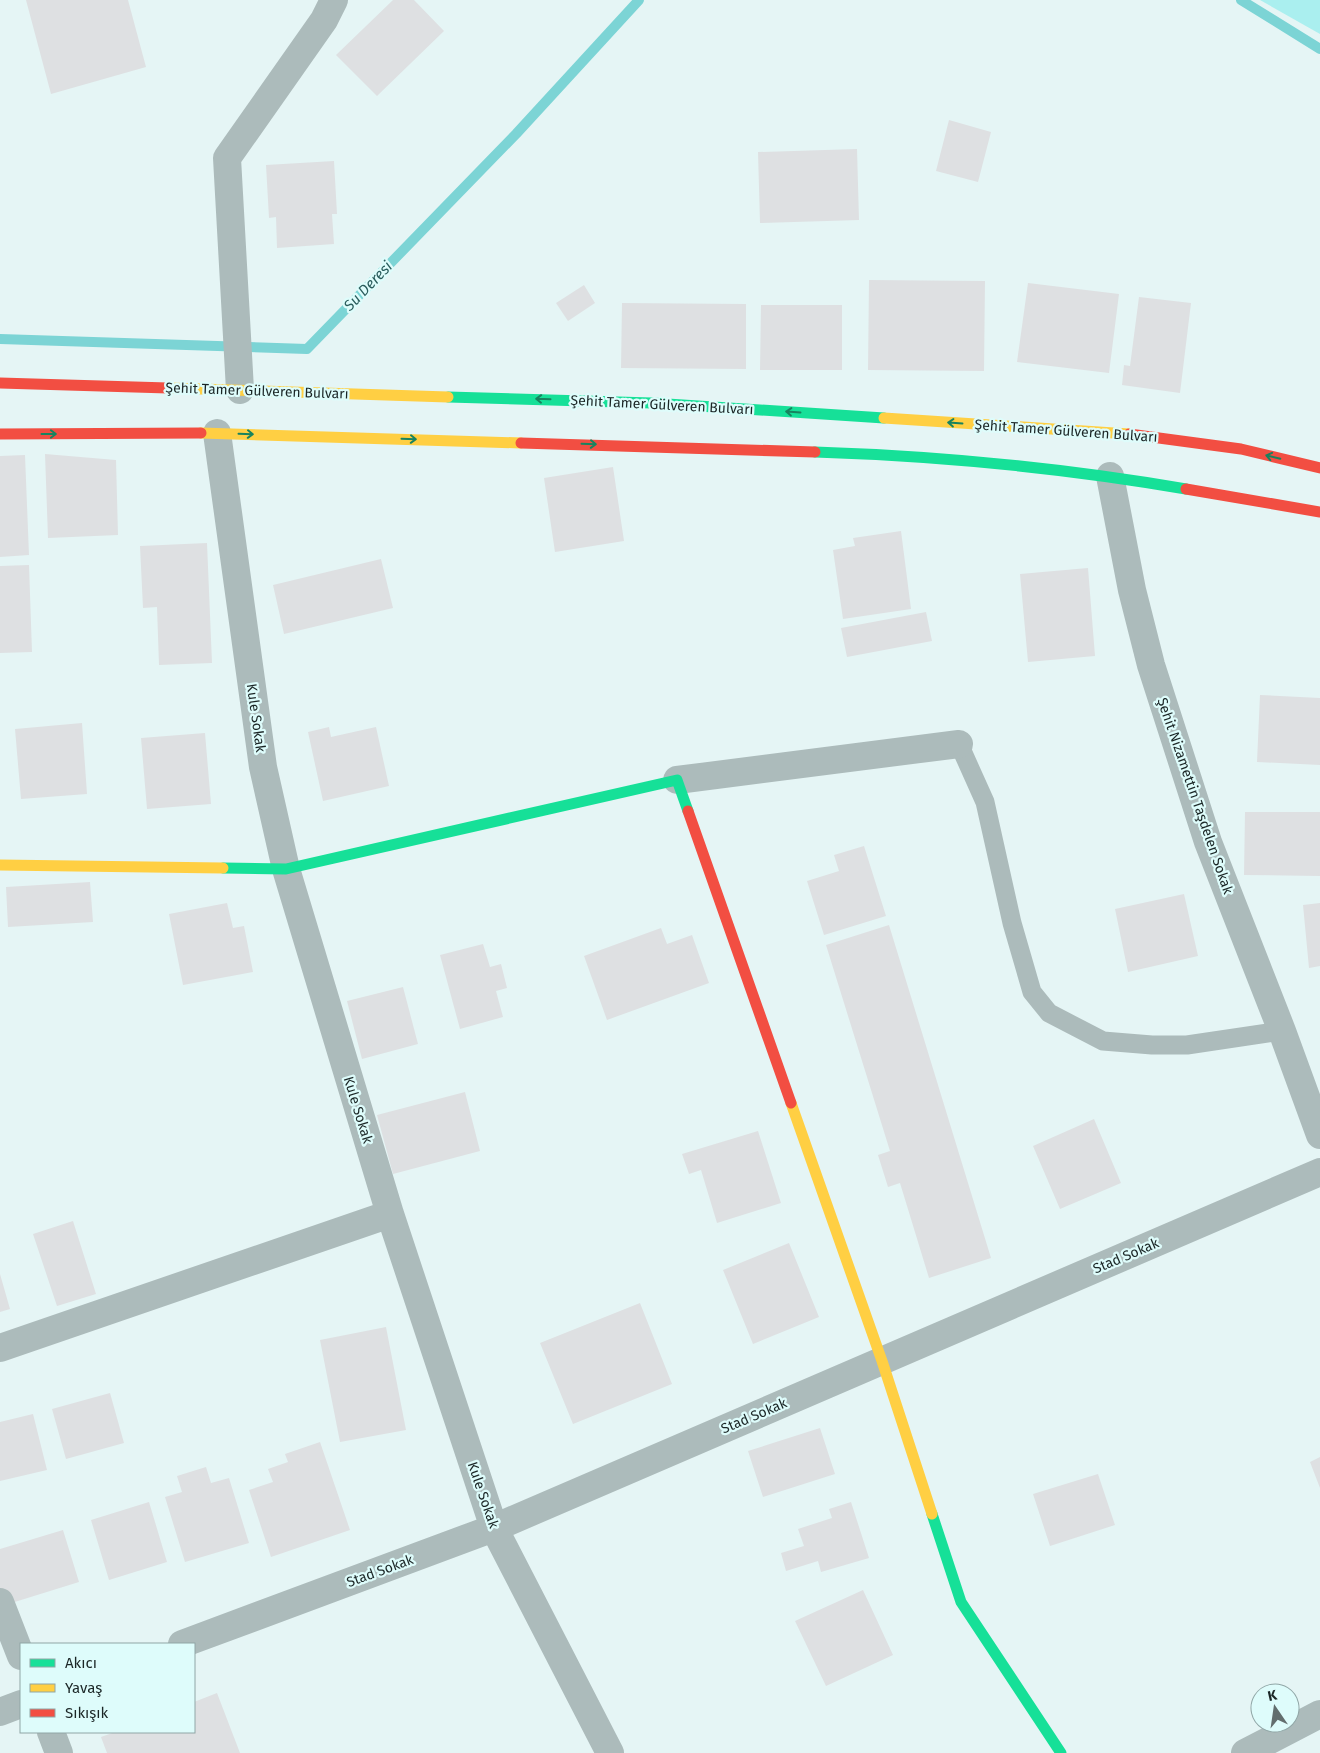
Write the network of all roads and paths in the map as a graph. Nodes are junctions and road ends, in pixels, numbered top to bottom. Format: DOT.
graph roads {
  1 [pos="334,0"];
  2 [pos="239,379"];
  3 [pos="0,384"];
  4 [pos="217,433"];
  5 [pos="0,434"];
  6 [pos="1320,468"];
  7 [pos="1110,476"];
  8 [pos="1320,512"];
  9 [pos="959,744"];
  10 [pos="677,780"];
  11 [pos="0,865"];
  12 [pos="286,869"];
  13 [pos="1282,1031"];
  14 [pos="1320,1135"];
  15 [pos="1320,1172"];
  16 [pos="390,1214"];
  17 [pos="0,1348"];
  18 [pos="882,1361"];
  19 [pos="494,1528"];
  20 [pos="0,1602"];
  21 [pos="185,1643"];
  22 [pos="20,1653"];
  23 [pos="20,1704"];
  24 [pos="0,1712"];
  25 [pos="1320,1714"];
  26 [pos="51,1733"];
  27 [pos="59,1753"];
  28 [pos="610,1753"];
  29 [pos="1061,1753"];
  30 [pos="1244,1753"];
  1 -- 2 [label="street"];
  2 -- 3 [label="main road, Şehit Tamer Gülveren Bulvarı"];
  6 -- 2 [label="main road, Şehit Tamer Gülveren Bulvarı, one-way"];
  5 -- 4 [label="main road, one-way"];
  4 -- 7 [label="main road, one-way"];
  4 -- 12 [label="street, Kule Sokak"];
  7 -- 8 [label="main road"];
  7 -- 13 [label="street, Şehit Nizamettin Taşdelen Sokak"];
  9 -- 10 [label="street"];
  9 -- 13 [label="lane"];
  10 -- 12 [label="main road"];
  10 -- 18 [label="main road"];
  11 -- 12 [label="main road"];
  12 -- 16 [label="street, Kule Sokak"];
  13 -- 14 [label="street, Şehit Nizamettin Taşdelen Sokak"];
  15 -- 18 [label="street, Stad Sokak"];
  16 -- 17 [label="street"];
  16 -- 19 [label="street, Kule Sokak"];
  18 -- 19 [label="street, Stad Sokak"];
  18 -- 29 [label="main road"];
  19 -- 21 [label="street, Stad Sokak"];
  19 -- 28 [label="street, Kule Sokak"];
  20 -- 22 [label="street"];
  23 -- 24 [label="street"];
  25 -- 30 [label="street"];
  26 -- 27 [label="street"];
}
